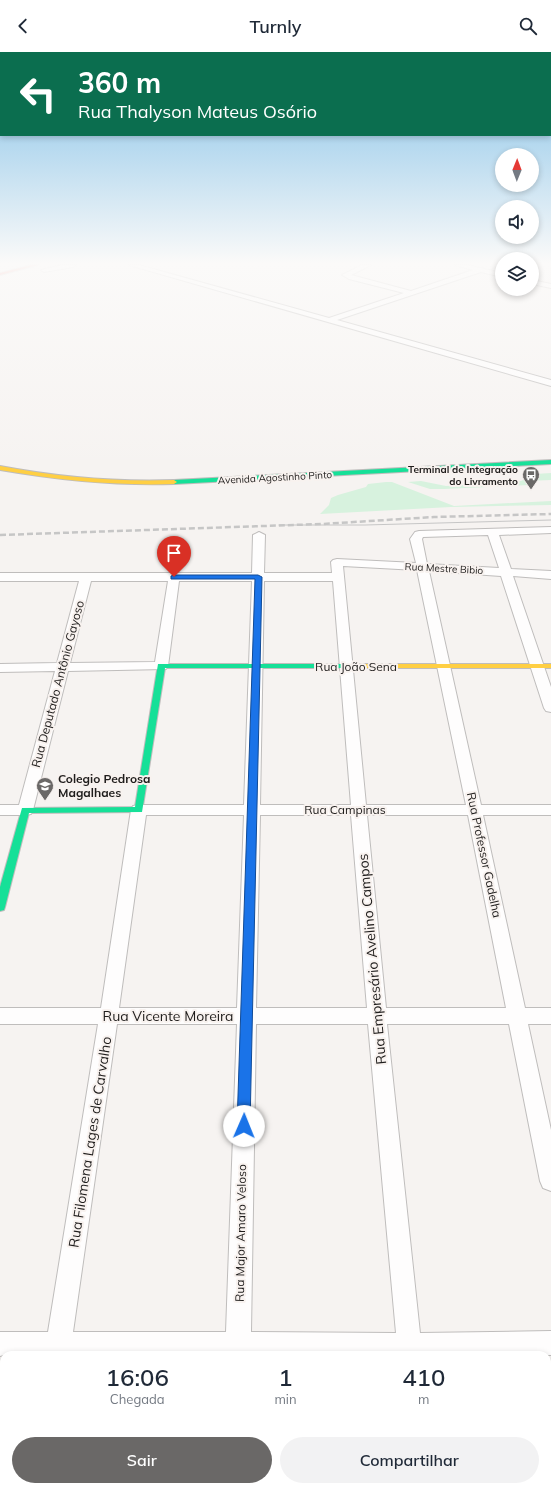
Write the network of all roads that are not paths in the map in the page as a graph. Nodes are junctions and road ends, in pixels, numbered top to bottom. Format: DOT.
graph roads {
  1 [pos="368,332"];
  2 [pos="551,383"];
  3 [pos="551,462"];
  4 [pos="0,468"];
  5 [pos="551,469"];
  6 [pos="0,476"];
  7 [pos="551,530"];
  8 [pos="493,532"];
  9 [pos="259,535"];
  10 [pos="422,567"];
  11 [pos="338,570"];
  12 [pos="506,572"];
  13 [pos="551,575"];
  14 [pos="86,577"];
  15 [pos="174,577"];
  16 [pos="258,577"];
  17 [pos="1,580"];
  18 [pos="161,666"];
  19 [pos="537,666"];
  20 [pos="551,666"];
  21 [pos="64,667"];
  22 [pos="256,667"];
  23 [pos="347,667"];
  24 [pos="445,667"];
  25 [pos="0,668"];
  26 [pos="551,708"];
  27 [pos="0,810"];
  28 [pos="25,810"];
  29 [pos="138,810"];
  30 [pos="252,810"];
  31 [pos="359,810"];
  32 [pos="475,810"];
  33 [pos="551,810"];
  34 [pos="0,907"];
  35 [pos="109,1015"];
  36 [pos="0,1016"];
  37 [pos="247,1016"];
  38 [pos="551,1016"];
  39 [pos="377,1017"];
  40 [pos="518,1017"];
  41 [pos="551,1181"];
  42 [pos="551,1343"];
  43 [pos="0,1344"];
  44 [pos="58,1349"];
  45 [pos="238,1350"];
  46 [pos="409,1350"];
  1 -- 2 [label="street"];
  3 -- 4 [label="main road, Avenida Agostinho Pinto"];
  5 -- 6 [label="main road, Avenida Agostinho Pinto"];
  7 -- 8 [label="street"];
  8 -- 10 [label="street, Rua Professor Gadelha"];
  8 -- 12 [label="street"];
  9 -- 16 [label="street, Rua Major Amaro Veloso"];
  10 -- 11 [label="street, Rua Mestre Bibio"];
  10 -- 12 [label="street, Rua Mestre Bibio"];
  10 -- 24 [label="street, Rua Professor Gadelha"];
  11 -- 16 [label="street, Rua Mestre Bibio"];
  11 -- 23 [label="street, Rua Empresário Avelino Campos"];
  12 -- 13 [label="street, Rua Mestre Bibio"];
  12 -- 19 [label="street"];
  14 -- 15 [label="street, Rua Mestre Bibio"];
  14 -- 17 [label="street, Rua Mestre Bibio"];
  14 -- 21 [label="street, Rua Deputado Antônio Gayoso"];
  15 -- 16 [label="street, Rua Mestre Bibio"];
  15 -- 18 [label="street"];
  16 -- 22 [label="street, Rua Major Amaro Veloso"];
  18 -- 21 [label="street"];
  18 -- 22 [label="main road, Rua João Sena"];
  18 -- 29 [label="main road"];
  19 -- 20 [label="main road, Rua João Sena"];
  19 -- 24 [label="main road, Rua João Sena"];
  19 -- 26 [label="street"];
  21 -- 25 [label="street"];
  21 -- 28 [label="street, Rua Deputado Antônio Gayoso"];
  22 -- 23 [label="main road, Rua João Sena"];
  22 -- 30 [label="street, Rua Major Amaro Veloso"];
  23 -- 24 [label="main road, Rua João Sena"];
  23 -- 31 [label="street, Rua Empresário Avelino Campos"];
  24 -- 32 [label="street, Rua Professor Gadelha"];
  27 -- 28 [label="street"];
  28 -- 29 [label="main road"];
  28 -- 34 [label="main road, Rua Deputado Antônio Gayoso"];
  29 -- 30 [label="street, Rua Campinas"];
  29 -- 35 [label="street, Rua Filomena Lages de Carvalho"];
  30 -- 31 [label="street, Rua Campinas"];
  30 -- 37 [label="street, Rua Major Amaro Veloso"];
  31 -- 32 [label="street, Rua Campinas"];
  31 -- 39 [label="street, Rua Empresário Avelino Campos"];
  32 -- 33 [label="street, Rua Campinas"];
  32 -- 40 [label="street, Rua Professor Gadelha"];
  35 -- 36 [label="street, Rua Vicente Moreira"];
  35 -- 37 [label="street, Rua Vicente Moreira"];
  35 -- 44 [label="street, Rua Filomena Lages de Carvalho"];
  37 -- 39 [label="street, Rua Vicente Moreira"];
  37 -- 45 [label="street, Rua Major Amaro Veloso"];
  38 -- 40 [label="street, Rua Vicente Moreira"];
  39 -- 40 [label="street, Rua Vicente Moreira"];
  39 -- 46 [label="street, Rua Empresário Avelino Campos"];
  40 -- 41 [label="street, Rua Professor Gadelha"];
  42 -- 46 [label="street"];
  43 -- 44 [label="street"];
  44 -- 45 [label="street"];
  45 -- 46 [label="street"];
}
